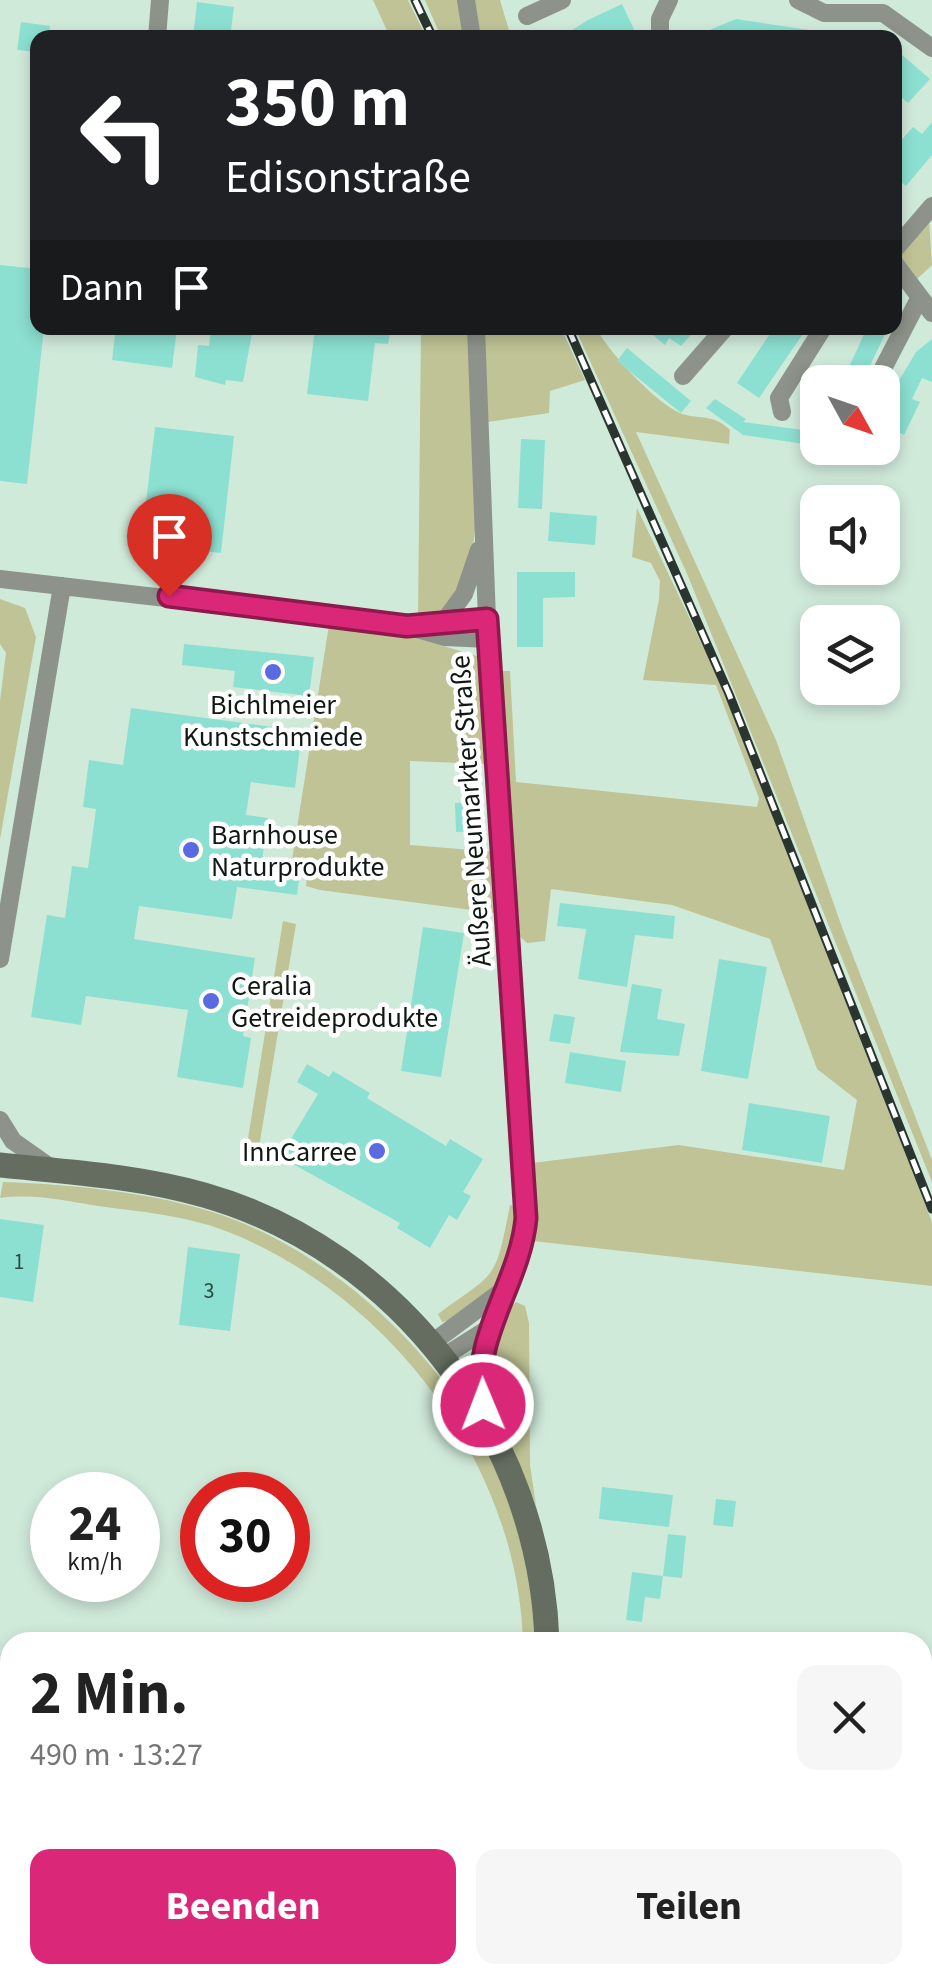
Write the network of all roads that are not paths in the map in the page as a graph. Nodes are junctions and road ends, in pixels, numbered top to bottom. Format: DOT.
graph roads {
  1 [pos="160,0"];
  2 [pos="466,0"];
  3 [pos="562,0"];
  4 [pos="798,0"];
  5 [pos="665,1"];
  6 [pos="526,16"];
  7 [pos="158,30"];
  8 [pos="471,30"];
  9 [pos="661,30"];
  10 [pos="932,48"];
  11 [pos="932,206"];
  12 [pos="902,241"];
  13 [pos="902,273"];
  14 [pos="920,297"];
  15 [pos="932,312"];
  16 [pos="902,332"];
  17 [pos="476,335"];
  18 [pos="719,335"];
  19 [pos="818,335"];
  20 [pos="900,335"];
  21 [pos="885,365"];
  22 [pos="682,376"];
  23 [pos="782,412"];
  24 [pos="484,536"];
  25 [pos="0,579"];
  26 [pos="62,586"];
  27 [pos="487,619"];
  28 [pos="442,620"];
  29 [pos="407,626"];
  30 [pos="488,639"];
  31 [pos="0,958"];
  32 [pos="0,1120"];
  33 [pos="0,1165"];
  34 [pos="60,1172"];
  35 [pos="506,1288"];
  36 [pos="492,1324"];
  37 [pos="438,1350"];
  38 [pos="486,1420"];
  39 [pos="546,1632"];
  1 -- 7 [label="street"];
  2 -- 8 [label="street"];
  3 -- 6 [label="street"];
  4 -- 10 [label="street"];
  5 -- 9 [label="street"];
  11 -- 12 [label="street"];
  13 -- 14 [label="street"];
  14 -- 15 [label="street"];
  14 -- 16 [label="street"];
  17 -- 24 [label="street, Äußere Neumarkter Straße"];
  18 -- 22 [label="street"];
  19 -- 23 [label="street"];
  20 -- 21 [label="street"];
  24 -- 27 [label="street, Äußere Neumarkter Straße"];
  24 -- 28 [label="street"];
  25 -- 26 [label="street"];
  26 -- 29 [label="street"];
  26 -- 31 [label="street"];
  27 -- 28 [label="street"];
  27 -- 30 [label="street, Äußere Neumarkter Straße"];
  28 -- 29 [label="street"];
  29 -- 30 [label="street"];
  30 -- 35 [label="street, Äußere Neumarkter Straße"];
  32 -- 34 [label="street"];
  33 -- 34 [label="main road, Äußere Neumarkter Straße"];
  34 -- 37 [label="main road, Äußere Neumarkter Straße"];
  35 -- 36 [label="street, Äußere Neumarkter Straße"];
  35 -- 37 [label="street"];
  36 -- 37 [label="street"];
  36 -- 38 [label="street, Äußere Neumarkter Straße"];
  37 -- 38 [label="main road, Äußere Neumarkter Straße"];
  38 -- 39 [label="main road, Äußere Neumarkter Straße"];
}
